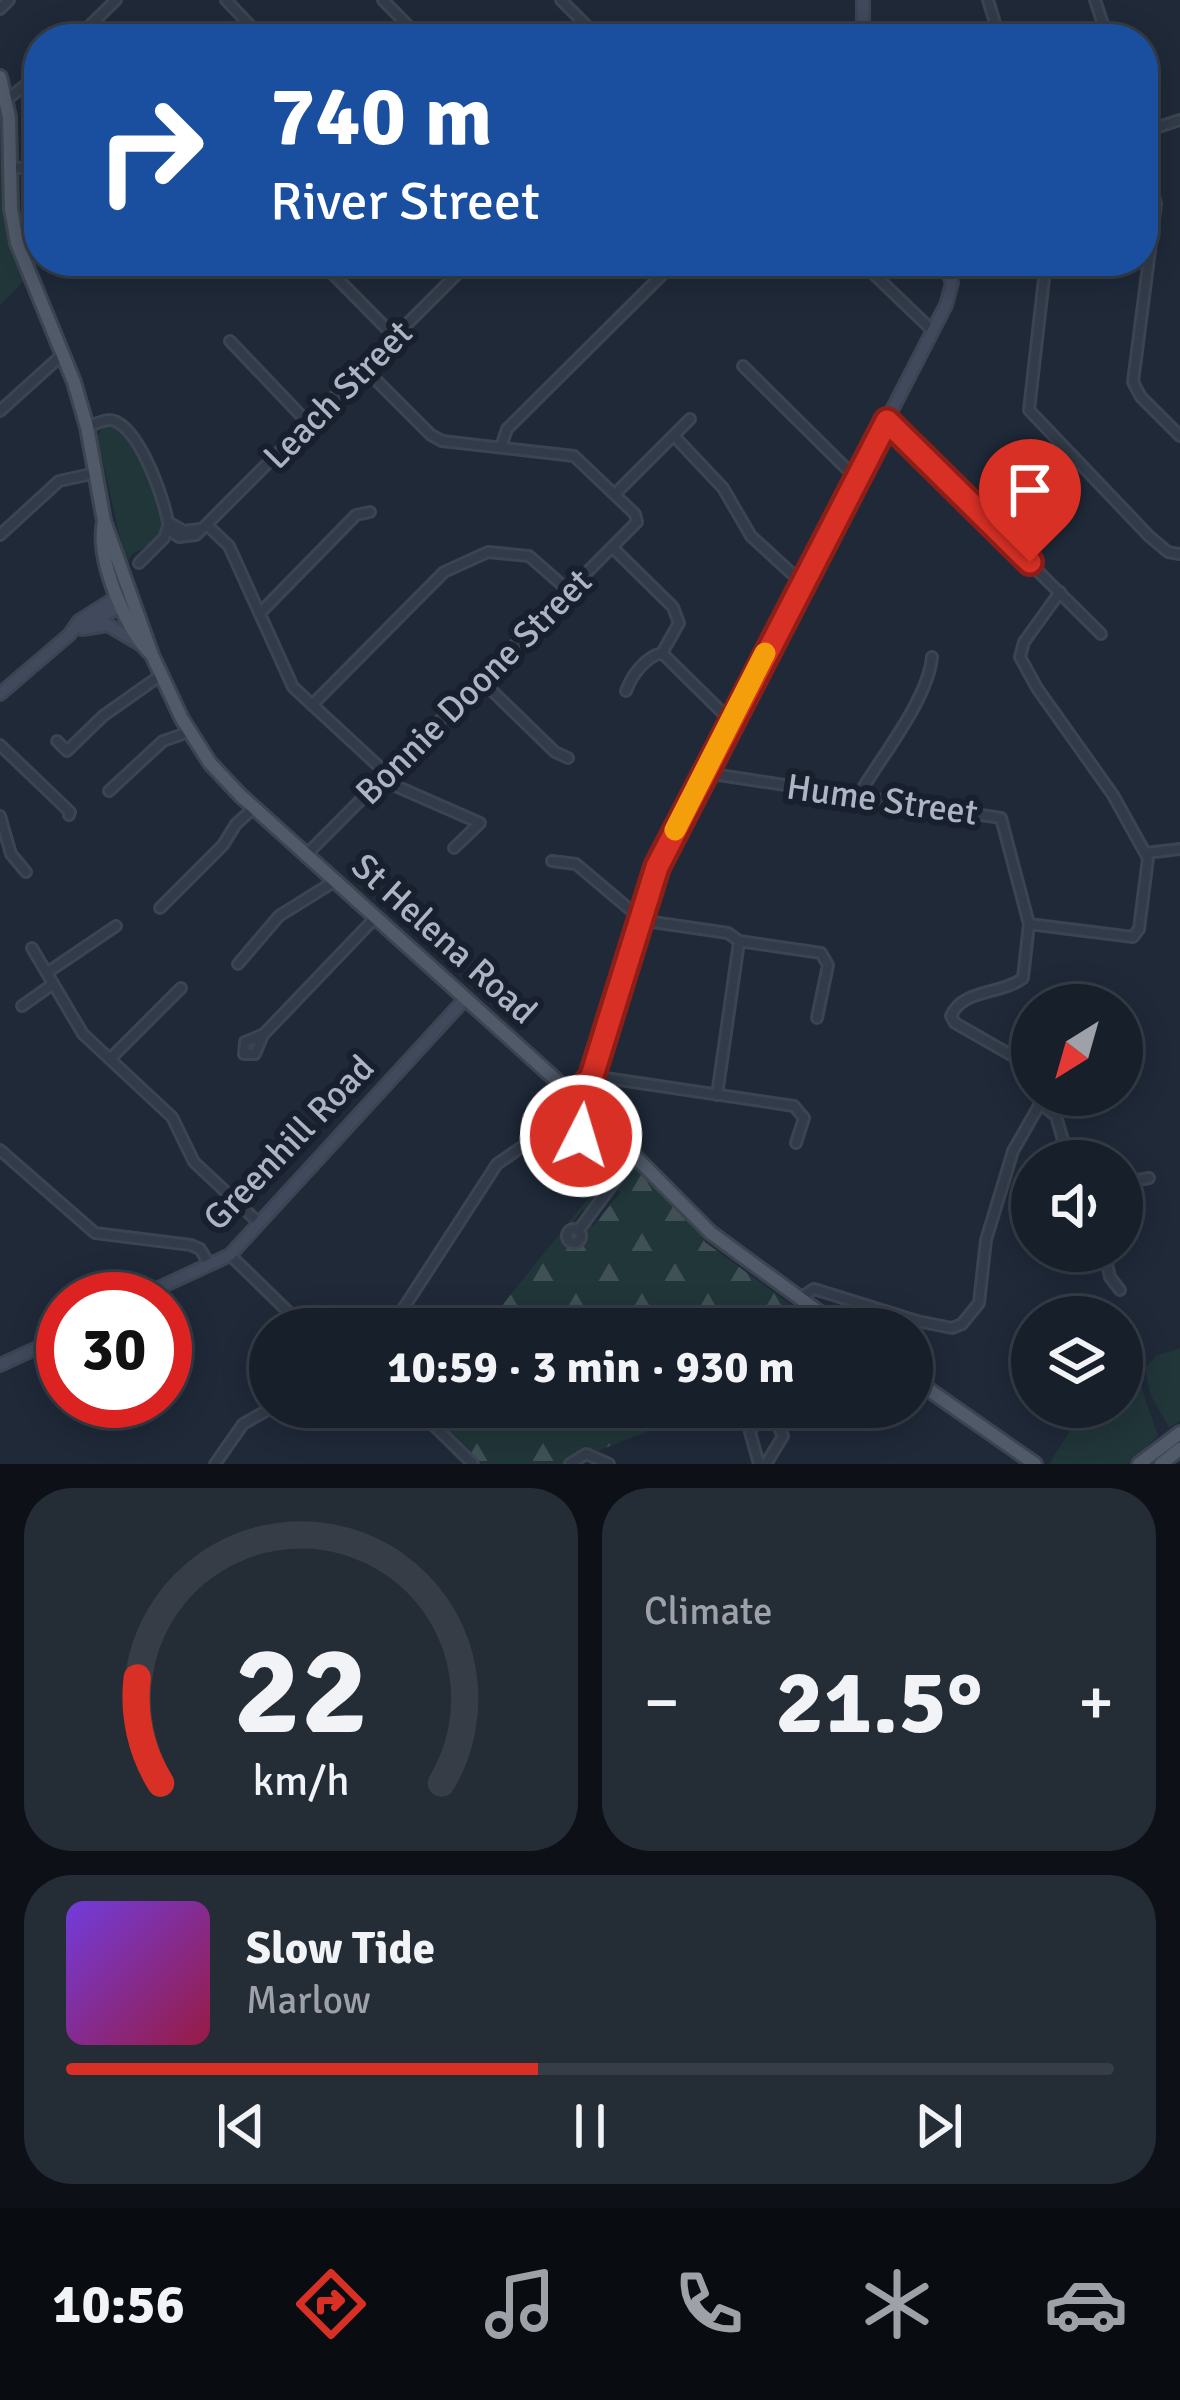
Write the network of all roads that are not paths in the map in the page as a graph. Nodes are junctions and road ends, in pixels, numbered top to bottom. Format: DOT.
graph roads {
  1 [pos="9,0"];
  2 [pos="116,0"];
  3 [pos="226,0"];
  4 [pos="383,0"];
  5 [pos="561,0"];
  6 [pos="0,9"];
  7 [pos="91,24"];
  8 [pos="249,24"];
  9 [pos="406,24"];
  10 [pos="585,24"];
  11 [pos="0,77"];
  12 [pos="24,87"];
  13 [pos="7,100"];
  14 [pos="10,167"];
  15 [pos="24,168"];
  16 [pos="24,260"];
  17 [pos="31,276"];
  18 [pos="335,276"];
  19 [pos="455,276"];
  20 [pos="661,276"];
  21 [pos="876,276"];
  22 [pos="951,276"];
  23 [pos="1044,276"];
  24 [pos="1147,276"];
  25 [pos="933,331"];
  26 [pos="395,338"];
  27 [pos="230,341"];
  28 [pos="63,354"];
  29 [pos="742,366"];
  30 [pos="364,369"];
  31 [pos="2,405"];
  32 [pos="690,419"];
  33 [pos="887,421"];
  34 [pos="309,424"];
  35 [pos="87,427"];
  36 [pos="674,436"];
  37 [pos="1180,436"];
  38 [pos="501,447"];
  39 [pos="96,473"];
  40 [pos="856,478"];
  41 [pos="615,494"];
  42 [pos="370,512"];
  43 [pos="104,521"];
  44 [pos="169,522"];
  45 [pos="207,527"];
  46 [pos="0,535"];
  47 [pos="613,548"];
  48 [pos="1180,554"];
  49 [pos="139,563"];
  50 [pos="109,568"];
  51 [pos="801,582"];
  52 [pos="569,591"];
  53 [pos="1060,592"];
  54 [pos="126,599"];
  55 [pos="94,609"];
  56 [pos="260,613"];
  57 [pos="82,629"];
  58 [pos="1101,634"];
  59 [pos="69,635"];
  60 [pos="147,651"];
  61 [pos="662,652"];
  62 [pos="932,657"];
  63 [pos="161,675"];
  64 [pos="481,680"];
  65 [pos="626,691"];
  66 [pos="0,694"];
  67 [pos="312,704"];
  68 [pos="731,721"];
  69 [pos="189,732"];
  70 [pos="57,741"];
  71 [pos="0,745"];
  72 [pos="568,758"];
  73 [pos="705,772"];
  74 [pos="384,777"];
  75 [pos="109,791"];
  76 [pos="859,796"];
  77 [pos="254,808"];
  78 [pos="69,815"];
  79 [pos="0,816"];
  80 [pos="454,848"];
  81 [pos="1180,849"];
  82 [pos="1145,853"];
  83 [pos="306,855"];
  84 [pos="552,861"];
  85 [pos="26,872"];
  86 [pos="335,881"];
  87 [pos="160,908"];
  88 [pos="375,918"];
  89 [pos="639,919"];
  90 [pos="1029,924"];
  91 [pos="116,926"];
  92 [pos="739,941"];
  93 [pos="32,948"];
  94 [pos="238,964"];
  95 [pos="47,973"];
  96 [pos="53,984"];
  97 [pos="181,988"];
  98 [pos="465,999"];
  99 [pos="22,1006"];
  100 [pos="818,1018"];
  101 [pos="263,1035"];
  102 [pos="1011,1055"];
  103 [pos="110,1060"];
  104 [pos="592,1076"];
  105 [pos="717,1095"];
  106 [pos="577,1103"];
  107 [pos="1033,1116"];
  108 [pos="548,1129"];
  109 [pos="796,1143"];
  110 [pos="0,1150"];
  111 [pos="1149,1178"];
  112 [pos="1143,1179"];
  113 [pos="258,1222"];
  114 [pos="578,1231"];
  115 [pos="230,1255"];
  116 [pos="208,1262"];
  117 [pos="188,1272"];
  118 [pos="1109,1272"];
  119 [pos="1120,1290"];
  120 [pos="798,1299"];
  121 [pos="284,1308"];
  122 [pos="404,1308"];
  123 [pos="811,1308"];
  124 [pos="36,1348"];
  125 [pos="0,1365"];
  126 [pos="933,1393"];
  127 [pos="249,1421"];
  128 [pos="436,1428"];
  129 [pos="1180,1432"];
  130 [pos="1011,1448"];
  131 [pos="1180,1449"];
  132 [pos="1156,1459"];
  133 [pos="214,1464"];
  134 [pos="472,1464"];
  135 [pos="570,1464"];
  136 [pos="609,1464"];
  137 [pos="763,1464"];
  138 [pos="1023,1464"];
  139 [pos="1035,1464"];
  140 [pos="1139,1464"];
  1 -- 6 [label="street"];
  2 -- 7 [label="street"];
  3 -- 8 [label="street"];
  4 -- 9 [label="street"];
  5 -- 10 [label="street"];
  11 -- 13 [label="main road"];
  12 -- 13 [label="street"];
  13 -- 14 [label="main road"];
  14 -- 15 [label="street"];
  14 -- 16 [label="main road"];
  17 -- 28 [label="main road"];
  18 -- 26 [label="street"];
  19 -- 26 [label="street, Leach Street"];
  20 -- 38 [label="street"];
  21 -- 25 [label="street"];
  22 -- 25 [label="street"];
  23 -- 48 [label="street"];
  24 -- 37 [label="street"];
  25 -- 33 [label="street"];
  26 -- 30 [label="street, Leach Street"];
  27 -- 34 [label="street"];
  28 -- 31 [label="street"];
  28 -- 35 [label="main road"];
  29 -- 40 [label="street"];
  30 -- 34 [label="street, Leach Street"];
  30 -- 38 [label="street"];
  32 -- 36 [label="street"];
  33 -- 40 [label="street"];
  33 -- 53 [label="street"];
  34 -- 45 [label="street, Leach Street"];
  35 -- 39 [label="main road"];
  35 -- 44 [label="street"];
  36 -- 41 [label="street"];
  36 -- 51 [label="street"];
  38 -- 41 [label="street"];
  39 -- 43 [label="main road"];
  39 -- 46 [label="street"];
  40 -- 51 [label="street"];
  41 -- 47 [label="street, Bonnie Doone Street"];
  42 -- 56 [label="street"];
  43 -- 50 [label="main road"];
  43 -- 54 [label="main road"];
  44 -- 45 [label="street"];
  44 -- 49 [label="street"];
  45 -- 56 [label="street"];
  47 -- 52 [label="street, Bonnie Doone Street"];
  47 -- 61 [label="street"];
  50 -- 54 [label="main road"];
  50 -- 55 [label="street"];
  51 -- 68 [label="street"];
  52 -- 64 [label="street, Bonnie Doone Street"];
  52 -- 67 [label="street"];
  53 -- 58 [label="street"];
  53 -- 82 [label="street"];
  54 -- 55 [label="street"];
  54 -- 57 [label="street"];
  54 -- 60 [label="main road, St Helena Road"];
  55 -- 59 [label="street"];
  56 -- 67 [label="street"];
  57 -- 59 [label="street"];
  57 -- 60 [label="street"];
  59 -- 66 [label="street"];
  60 -- 63 [label="main road, St Helena Road"];
  61 -- 65 [label="street"];
  61 -- 68 [label="street"];
  62 -- 76 [label="street"];
  63 -- 69 [label="main road, St Helena Road"];
  63 -- 70 [label="street"];
  64 -- 72 [label="street"];
  64 -- 74 [label="street, Bonnie Doone Street"];
  67 -- 74 [label="street"];
  68 -- 73 [label="street"];
  69 -- 75 [label="street"];
  69 -- 77 [label="main road, St Helena Road"];
  71 -- 78 [label="street"];
  73 -- 76 [label="street, Hume Street"];
  73 -- 89 [label="street"];
  74 -- 80 [label="street"];
  74 -- 83 [label="street, Bonnie Doone Street"];
  76 -- 90 [label="street, Hume Street"];
  77 -- 83 [label="main road, St Helena Road"];
  77 -- 87 [label="street"];
  79 -- 85 [label="street"];
  81 -- 82 [label="street"];
  82 -- 90 [label="street"];
  83 -- 86 [label="main road, St Helena Road"];
  84 -- 89 [label="street"];
  86 -- 88 [label="main road, St Helena Road"];
  86 -- 94 [label="street"];
  88 -- 98 [label="main road, St Helena Road"];
  88 -- 101 [label="street"];
  89 -- 92 [label="street"];
  89 -- 104 [label="street"];
  90 -- 102 [label="street, Hume Street"];
  91 -- 95 [label="street"];
  92 -- 100 [label="street"];
  92 -- 105 [label="street"];
  93 -- 95 [label="street"];
  95 -- 96 [label="street"];
  96 -- 99 [label="street"];
  96 -- 103 [label="street"];
  97 -- 103 [label="street"];
  98 -- 106 [label="main road, St Helena Road"];
  98 -- 113 [label="street, Greenhill Road"];
  103 -- 113 [label="street"];
  104 -- 105 [label="street"];
  104 -- 106 [label="street"];
  105 -- 109 [label="street"];
  106 -- 114 [label="street"];
  106 -- 120 [label="main road, St Helena Road"];
  107 -- 120 [label="street"];
  108 -- 122 [label="street"];
  110 -- 116 [label="street"];
  111 -- 112 [label="street"];
  113 -- 115 [label="street, Greenhill Road"];
  115 -- 116 [label="street, Greenhill Road"];
  115 -- 121 [label="street"];
  116 -- 117 [label="street, Greenhill Road"];
  118 -- 119 [label="street"];
  120 -- 123 [label="main road, St Helena Road"];
  124 -- 125 [label="street"];
  126 -- 130 [label="main road"];
  127 -- 133 [label="street"];
  128 -- 134 [label="street"];
  129 -- 132 [label="main road"];
  130 -- 138 [label="main road"];
  130 -- 139 [label="main road"];
  131 -- 132 [label="main road"];
  132 -- 140 [label="main road"];
  135 -- 136 [label="street"];
  137 -- 137 [label="street"];
}
